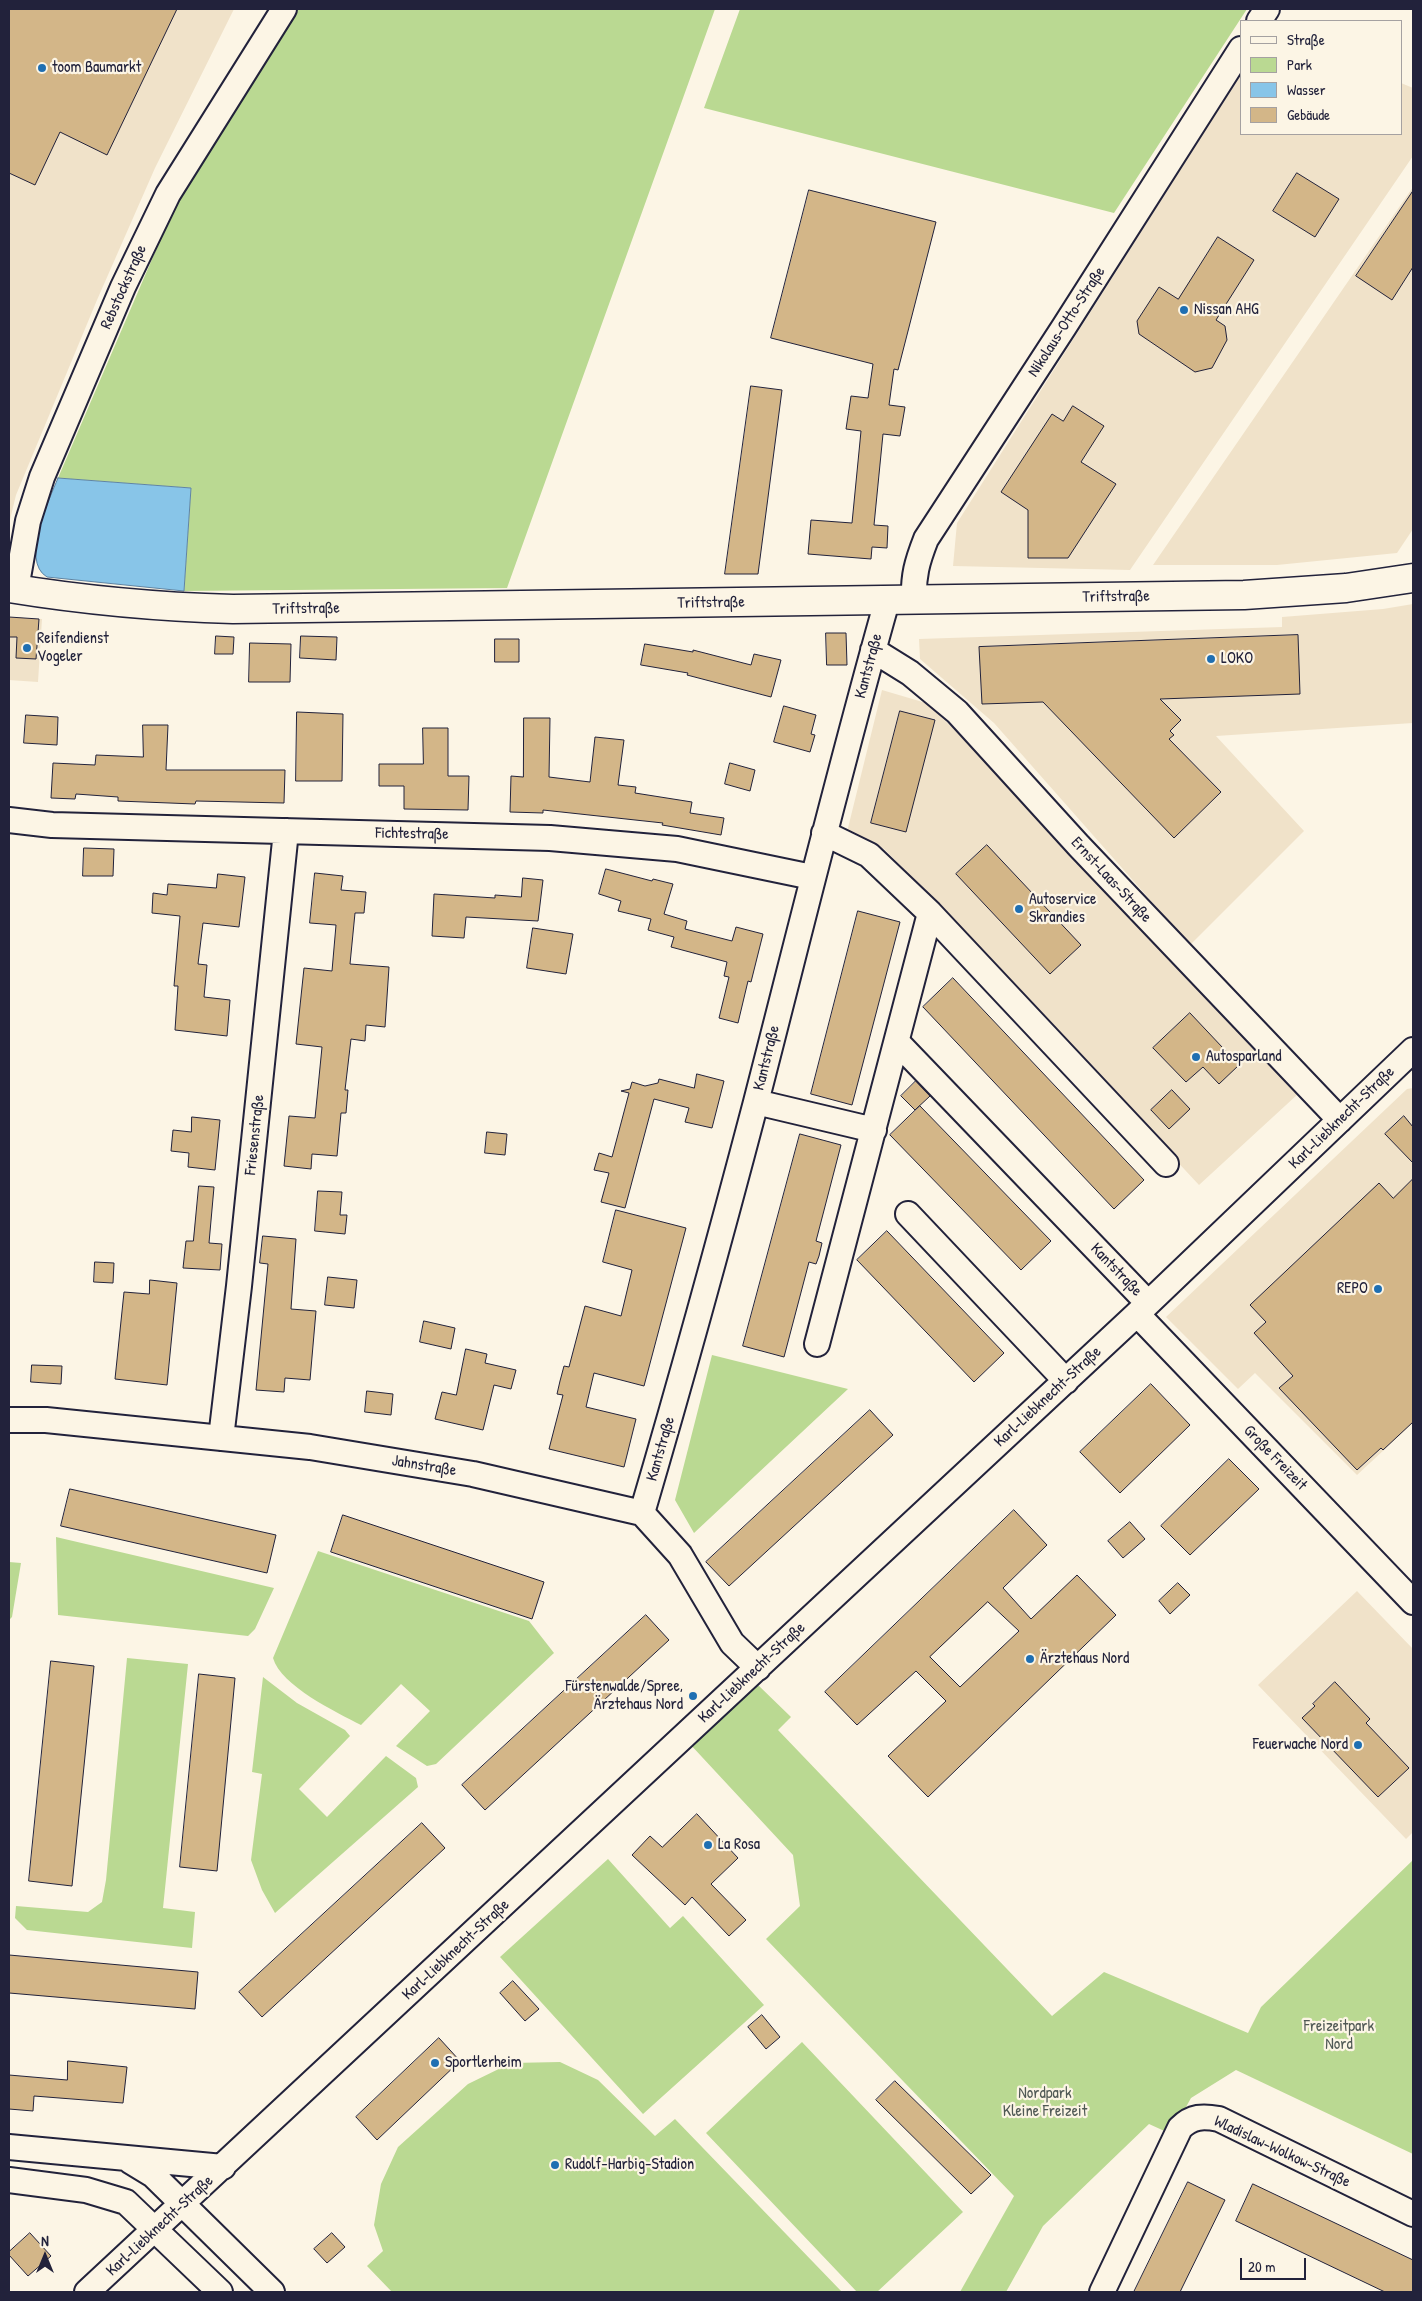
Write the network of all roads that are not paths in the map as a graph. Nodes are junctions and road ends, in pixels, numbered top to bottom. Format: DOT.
graph roads {
  1 [pos="284,9"];
  2 [pos="1266,9"];
  3 [pos="1260,20"];
  4 [pos="1240,51"];
  5 [pos="1413,578"];
  6 [pos="12,589"];
  7 [pos="887,601"];
  8 [pos="914,601"];
  9 [pos="874,650"];
  10 [pos="9,820"];
  11 [pos="286,831"];
  12 [pos="824,833"];
  13 [pos="812,877"];
  14 [pos="930,913"];
  15 [pos="897,1042"];
  16 [pos="1413,1050"];
  17 [pos="756,1102"];
  18 [pos="1340,1120"];
  19 [pos="874,1130"];
  20 [pos="1166,1164"];
  21 [pos="908,1214"];
  22 [pos="1143,1309"];
  23 [pos="817,1344"];
  24 [pos="1066,1380"];
  25 [pos="9,1420"];
  26 [pos="221,1438"];
  27 [pos="642,1513"];
  28 [pos="1413,1602"];
  29 [pos="758,1668"];
  30 [pos="9,2147"];
  31 [pos="124,2158"];
  32 [pos="223,2167"];
  33 [pos="9,2180"];
  34 [pos="184,2204"];
  35 [pos="1413,2214"];
  36 [pos="156,2229"];
  37 [pos="87,2292"];
  38 [pos="220,2292"];
  39 [pos="272,2292"];
  40 [pos="1102,2292"];
  1 -- 6 [label="street, Rebstockstraße"];
  2 -- 3 [label="street"];
  4 -- 8 [label="street, Nikolaus-Otto-Straße"];
  5 -- 8 [label="main road, Triftstraße"];
  6 -- 7 [label="main road, Triftstraße"];
  7 -- 8 [label="main road, Triftstraße"];
  7 -- 9 [label="street, Kantstraße"];
  9 -- 12 [label="street, Kantstraße"];
  9 -- 18 [label="street, Ernst-Laas-Straße"];
  10 -- 11 [label="street, Fichtestraße"];
  11 -- 13 [label="street, Fichtestraße"];
  11 -- 26 [label="street, Friesenstraße"];
  12 -- 13 [label="street, Kantstraße"];
  12 -- 14 [label="street"];
  13 -- 17 [label="street, Kantstraße"];
  14 -- 15 [label="street"];
  14 -- 20 [label="street"];
  15 -- 19 [label="street"];
  15 -- 22 [label="street, Kantstraße"];
  16 -- 18 [label="street, Karl-Liebknecht-Straße"];
  17 -- 19 [label="street"];
  17 -- 27 [label="street, Kantstraße"];
  18 -- 22 [label="street, Karl-Liebknecht-Straße"];
  19 -- 23 [label="street"];
  21 -- 24 [label="street"];
  22 -- 24 [label="street, Karl-Liebknecht-Straße"];
  22 -- 28 [label="street, Große Freizeit"];
  24 -- 29 [label="street, Karl-Liebknecht-Straße"];
  25 -- 26 [label="street, Jahnstraße"];
  26 -- 27 [label="street, Jahnstraße"];
  27 -- 29 [label="street"];
  29 -- 32 [label="street, Karl-Liebknecht-Straße"];
  30 -- 31 [label="street"];
  31 -- 32 [label="street"];
  31 -- 34 [label="street"];
  32 -- 34 [label="street, Karl-Liebknecht-Straße"];
  33 -- 36 [label="street"];
  34 -- 36 [label="street, Karl-Liebknecht-Straße"];
  34 -- 39 [label="street"];
  35 -- 40 [label="street, Wladislaw-Wolkow-Straße"];
  36 -- 37 [label="street, Karl-Liebknecht-Straße"];
  36 -- 38 [label="street"];
}
